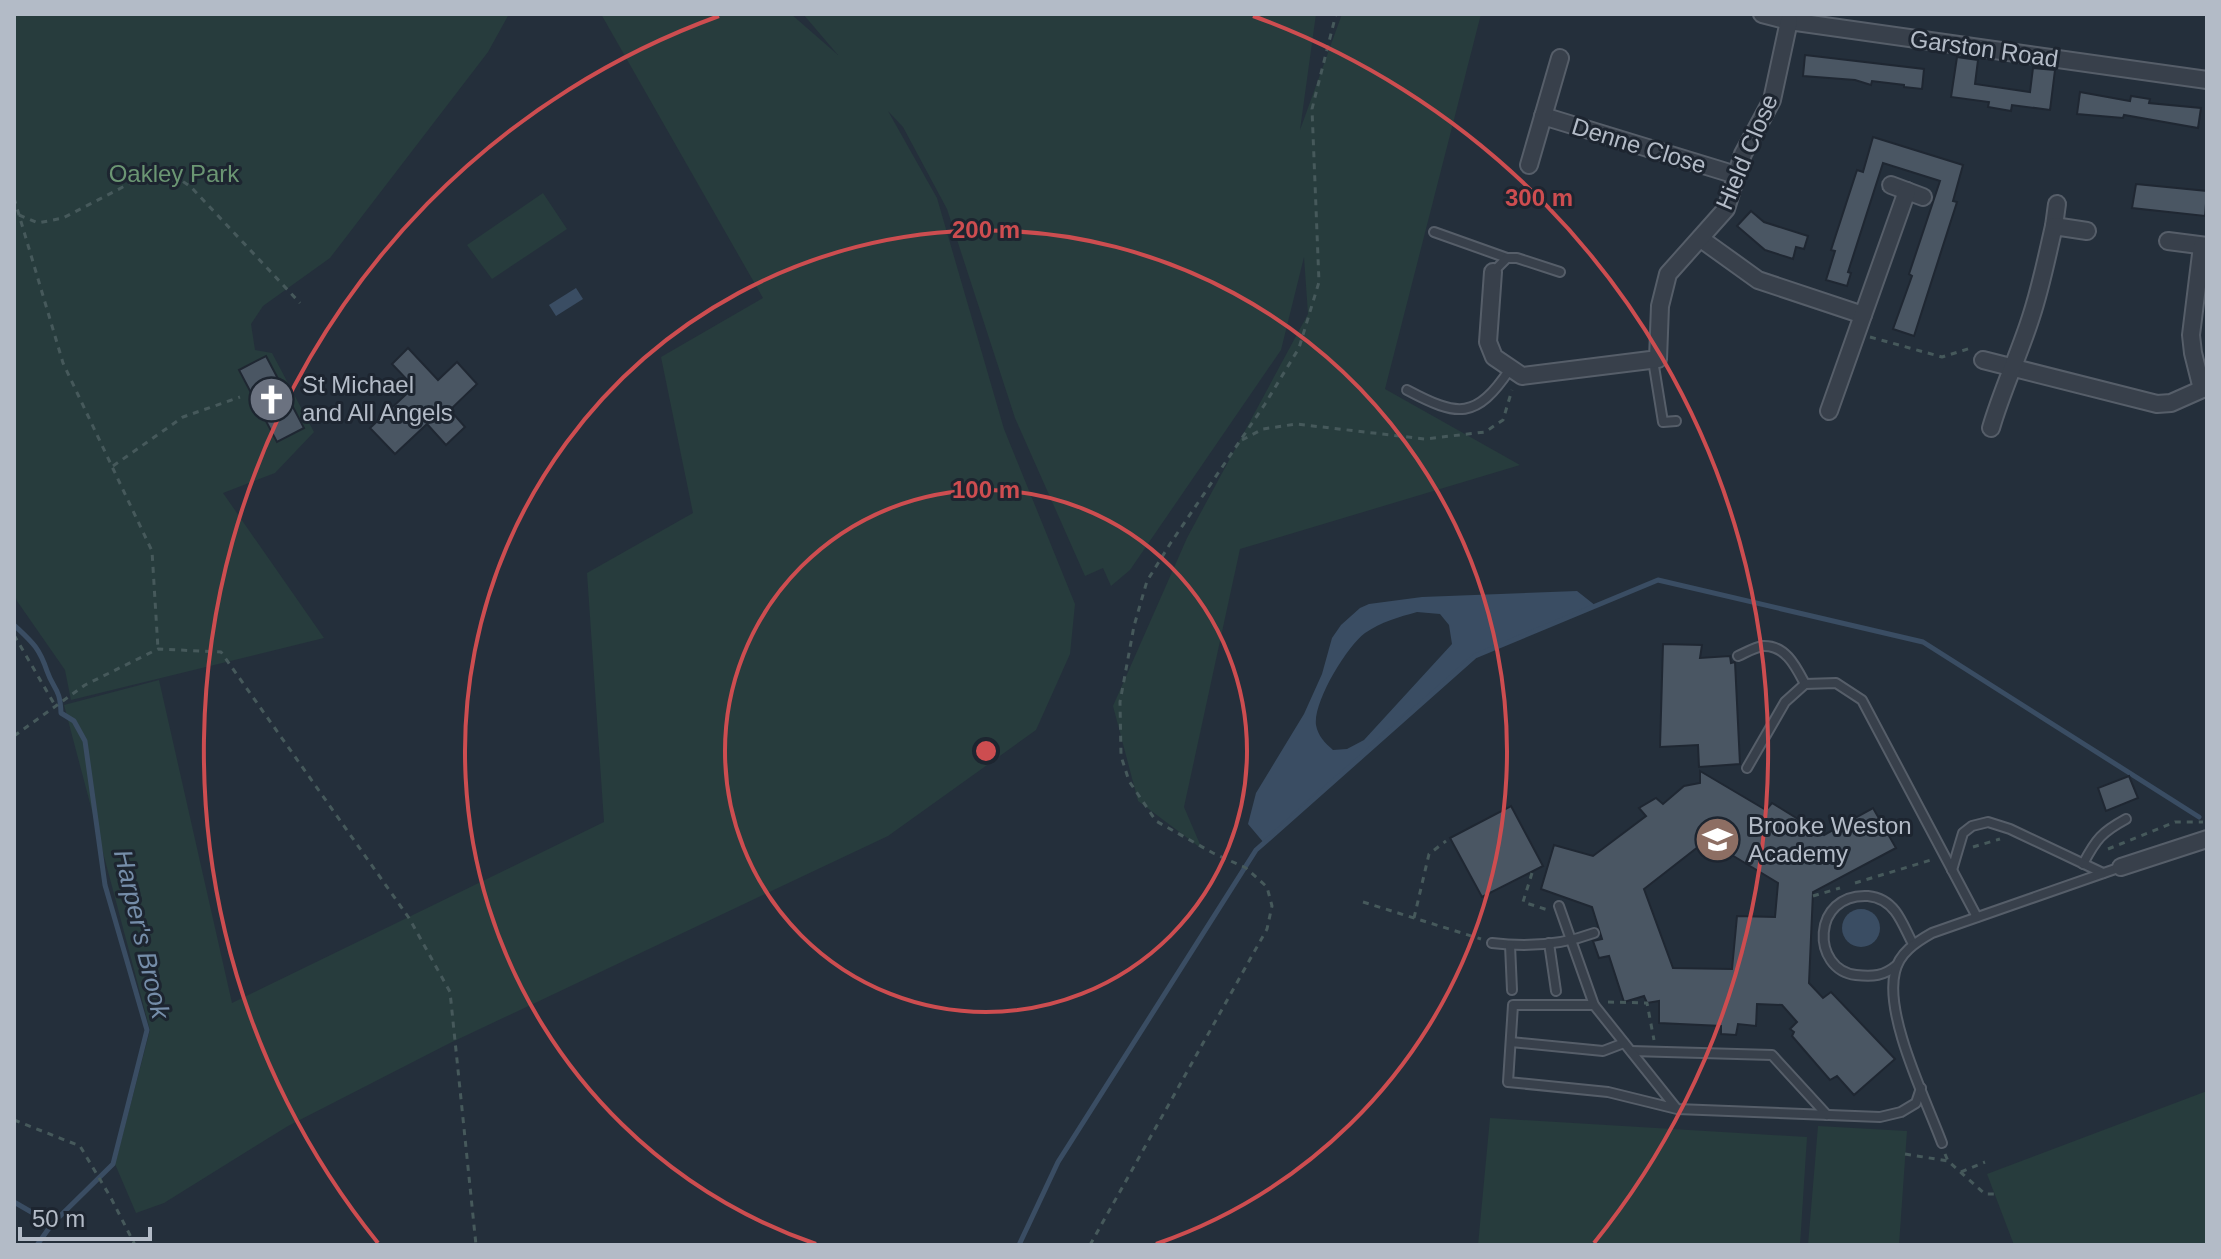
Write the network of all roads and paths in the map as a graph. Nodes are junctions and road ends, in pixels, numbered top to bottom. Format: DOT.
graph roads {
  1 [pos="1336,14"];
  2 [pos="1762,14"];
  3 [pos="1789,21"];
  4 [pos="1560,58"];
  5 [pos="2207,80"];
  6 [pos="1543,116"];
  7 [pos="1529,165"];
  8 [pos="1736,175"];
  9 [pos="1907,191"];
  10 [pos="14,198"];
  11 [pos="2057,204"];
  12 [pos="19,215"];
  13 [pos="2054,226"];
  14 [pos="2087,231"];
  15 [pos="1434,232"];
  16 [pos="1701,239"];
  17 [pos="2168,241"];
  18 [pos="2205,246"];
  19 [pos="1507,258"];
  20 [pos="1493,272"];
  21 [pos="1560,272"];
  22 [pos="300,303"];
  23 [pos="1863,315"];
  24 [pos="1856,333"];
  25 [pos="1655,359"];
  26 [pos="1983,360"];
  27 [pos="2014,368"];
  28 [pos="1516,373"];
  29 [pos="2204,388"];
  30 [pos="1407,390"];
  31 [pos="240,397"];
  32 [pos="1829,411"];
  33 [pos="1676,421"];
  34 [pos="1991,428"];
  35 [pos="1239,442"];
  36 [pos="113,466"];
  37 [pos="14,635"];
  38 [pos="158,649"];
  39 [pos="1738,656"];
  40 [pos="1805,684"];
  41 [pos="56,707"];
  42 [pos="14,736"];
  43 [pos="1747,768"];
  44 [pos="2126,819"];
  45 [pos="2207,822"];
  46 [pos="2020,833"];
  47 [pos="2207,839"];
  48 [pos="1446,841"];
  49 [pos="2091,849"];
  50 [pos="1945,856"];
  51 [pos="2083,864"];
  52 [pos="2121,867"];
  53 [pos="1952,871"];
  54 [pos="1532,873"];
  55 [pos="2103,873"];
  56 [pos="1813,896"];
  57 [pos="1363,902"];
  58 [pos="1560,910"];
  59 [pos="1977,917"];
  60 [pos="1414,918"];
  61 [pos="1594,933"];
  62 [pos="1571,942"];
  63 [pos="1492,943"];
  64 [pos="1549,943"];
  65 [pos="1913,944"];
  66 [pos="1510,945"];
  67 [pos="1898,965"];
  68 [pos="1512,990"];
  69 [pos="1556,991"];
  70 [pos="1593,1003"];
  71 [pos="1511,1042"];
  72 [pos="1624,1043"];
  73 [pos="1631,1051"];
  74 [pos="1656,1052"];
  75 [pos="1921,1088"];
  76 [pos="1677,1109"];
  77 [pos="1828,1115"];
  78 [pos="14,1120"];
  79 [pos="1942,1143"];
  80 [pos="1905,1154"];
  81 [pos="1948,1161"];
  82 [pos="1985,1162"];
  83 [pos="1961,1172"];
  84 [pos="1994,1194"];
  85 [pos="135,1245"];
  86 [pos="476,1245"];
  87 [pos="1090,1245"];
  1 -- 35 [label="path"];
  2 -- 3 [label="street, Garston Road"];
  3 -- 5 [label="street, Garston Road"];
  3 -- 8 [label="street, Hield Close"];
  4 -- 6 [label="street"];
  6 -- 7 [label="street"];
  6 -- 8 [label="street, Denne Close"];
  8 -- 16 [label="street, Hield Close"];
  9 -- 23 [label="street"];
  10 -- 12 [label="path"];
  11 -- 13 [label="street"];
  12 -- 22 [label="path"];
  12 -- 36 [label="path"];
  13 -- 14 [label="street"];
  13 -- 27 [label="street"];
  15 -- 19 [label="lane"];
  16 -- 23 [label="street"];
  16 -- 25 [label="street, Hield Close"];
  17 -- 18 [label="street"];
  18 -- 29 [label="street"];
  19 -- 20 [label="lane"];
  19 -- 21 [label="lane"];
  20 -- 28 [label="street"];
  23 -- 24 [label="street"];
  24 -- 26 [label="path"];
  24 -- 32 [label="street"];
  25 -- 28 [label="street"];
  25 -- 33 [label="lane"];
  26 -- 27 [label="street"];
  27 -- 29 [label="street"];
  27 -- 34 [label="street"];
  28 -- 30 [label="lane"];
  28 -- 35 [label="path"];
  31 -- 36 [label="path"];
  35 -- 87 [label="path"];
  36 -- 38 [label="path"];
  37 -- 41 [label="path"];
  38 -- 41 [label="path"];
  38 -- 86 [label="path"];
  39 -- 40 [label="lane"];
  40 -- 43 [label="lane"];
  40 -- 50 [label="lane"];
  41 -- 42 [label="path"];
  44 -- 49 [label="lane"];
  45 -- 49 [label="path"];
  46 -- 50 [label="path"];
  46 -- 51 [label="lane"];
  46 -- 53 [label="lane"];
  47 -- 52 [label="street"];
  48 -- 60 [label="path"];
  49 -- 51 [label="lane"];
  50 -- 53 [label="lane"];
  50 -- 56 [label="path"];
  51 -- 55 [label="lane"];
  52 -- 55 [label="lane"];
  53 -- 59 [label="lane"];
  54 -- 58 [label="path"];
  55 -- 59 [label="lane"];
  57 -- 60 [label="path"];
  58 -- 62 [label="lane"];
  59 -- 65 [label="lane"];
  60 -- 63 [label="path"];
  61 -- 62 [label="lane"];
  62 -- 64 [label="lane"];
  62 -- 70 [label="lane"];
  63 -- 66 [label="lane"];
  64 -- 66 [label="lane"];
  64 -- 69 [label="lane"];
  65 -- 67 [label="lane"];
  65 -- 67 [label="lane"];
  66 -- 68 [label="lane"];
  67 -- 75 [label="lane"];
  70 -- 71 [label="lane"];
  70 -- 72 [label="lane"];
  70 -- 74 [label="path"];
  71 -- 72 [label="lane"];
  71 -- 76 [label="lane"];
  72 -- 73 [label="lane"];
  73 -- 74 [label="lane"];
  73 -- 76 [label="lane"];
  74 -- 77 [label="lane"];
  75 -- 77 [label="lane"];
  75 -- 79 [label="lane"];
  76 -- 77 [label="lane"];
  78 -- 85 [label="path"];
  79 -- 81 [label="path"];
  80 -- 81 [label="path"];
  81 -- 83 [label="path"];
  82 -- 83 [label="path"];
  83 -- 84 [label="path"];
}
